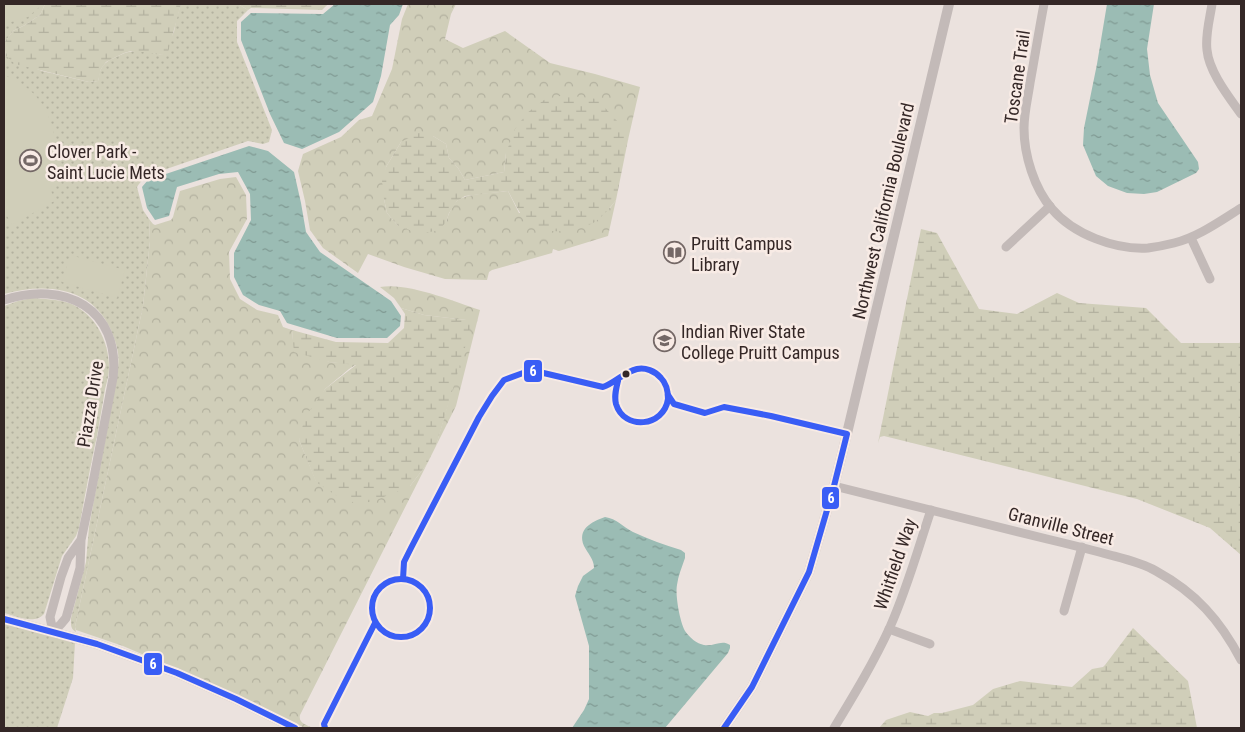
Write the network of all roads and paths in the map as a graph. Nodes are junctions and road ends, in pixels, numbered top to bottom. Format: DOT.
graph roads {
  1 [pos="949,4"];
  2 [pos="1044,4"];
  3 [pos="1212,4"];
  4 [pos="1241,114"];
  5 [pos="1050,206"];
  6 [pos="1241,208"];
  7 [pos="1191,238"];
  8 [pos="1006,247"];
  9 [pos="1210,279"];
  10 [pos="4,300"];
  11 [pos="834,486"];
  12 [pos="930,510"];
  13 [pos="81,540"];
  14 [pos="1082,547"];
  15 [pos="1064,611"];
  16 [pos="4,619"];
  17 [pos="889,629"];
  18 [pos="53,632"];
  19 [pos="930,644"];
  20 [pos="1241,660"];
  21 [pos="295,728"];
  22 [pos="724,728"];
  23 [pos="834,728"];
  1 -- 11 [label="street, Northwest California Boulevard"];
  2 -- 5 [label="street, Toscane Trail"];
  3 -- 4 [label="street"];
  5 -- 7 [label="street, Toscane Trail"];
  5 -- 8 [label="street"];
  6 -- 7 [label="street, Toscane Trail"];
  7 -- 9 [label="street"];
  10 -- 13 [label="street, Piazza Drive"];
  11 -- 12 [label="street, Granville Street"];
  11 -- 22 [label="street, Northwest California Boulevard"];
  12 -- 14 [label="street, Granville Street"];
  12 -- 17 [label="street, Whitfield Way"];
  13 -- 18 [label="street, Piazza Drive"];
  13 -- 18 [label="street, Piazza Drive"];
  14 -- 15 [label="street"];
  14 -- 20 [label="street, Granville Street"];
  16 -- 18 [label="street"];
  17 -- 19 [label="street, Whitfield Way"];
  17 -- 23 [label="street, Whitfield Way"];
  18 -- 21 [label="street"];
}
